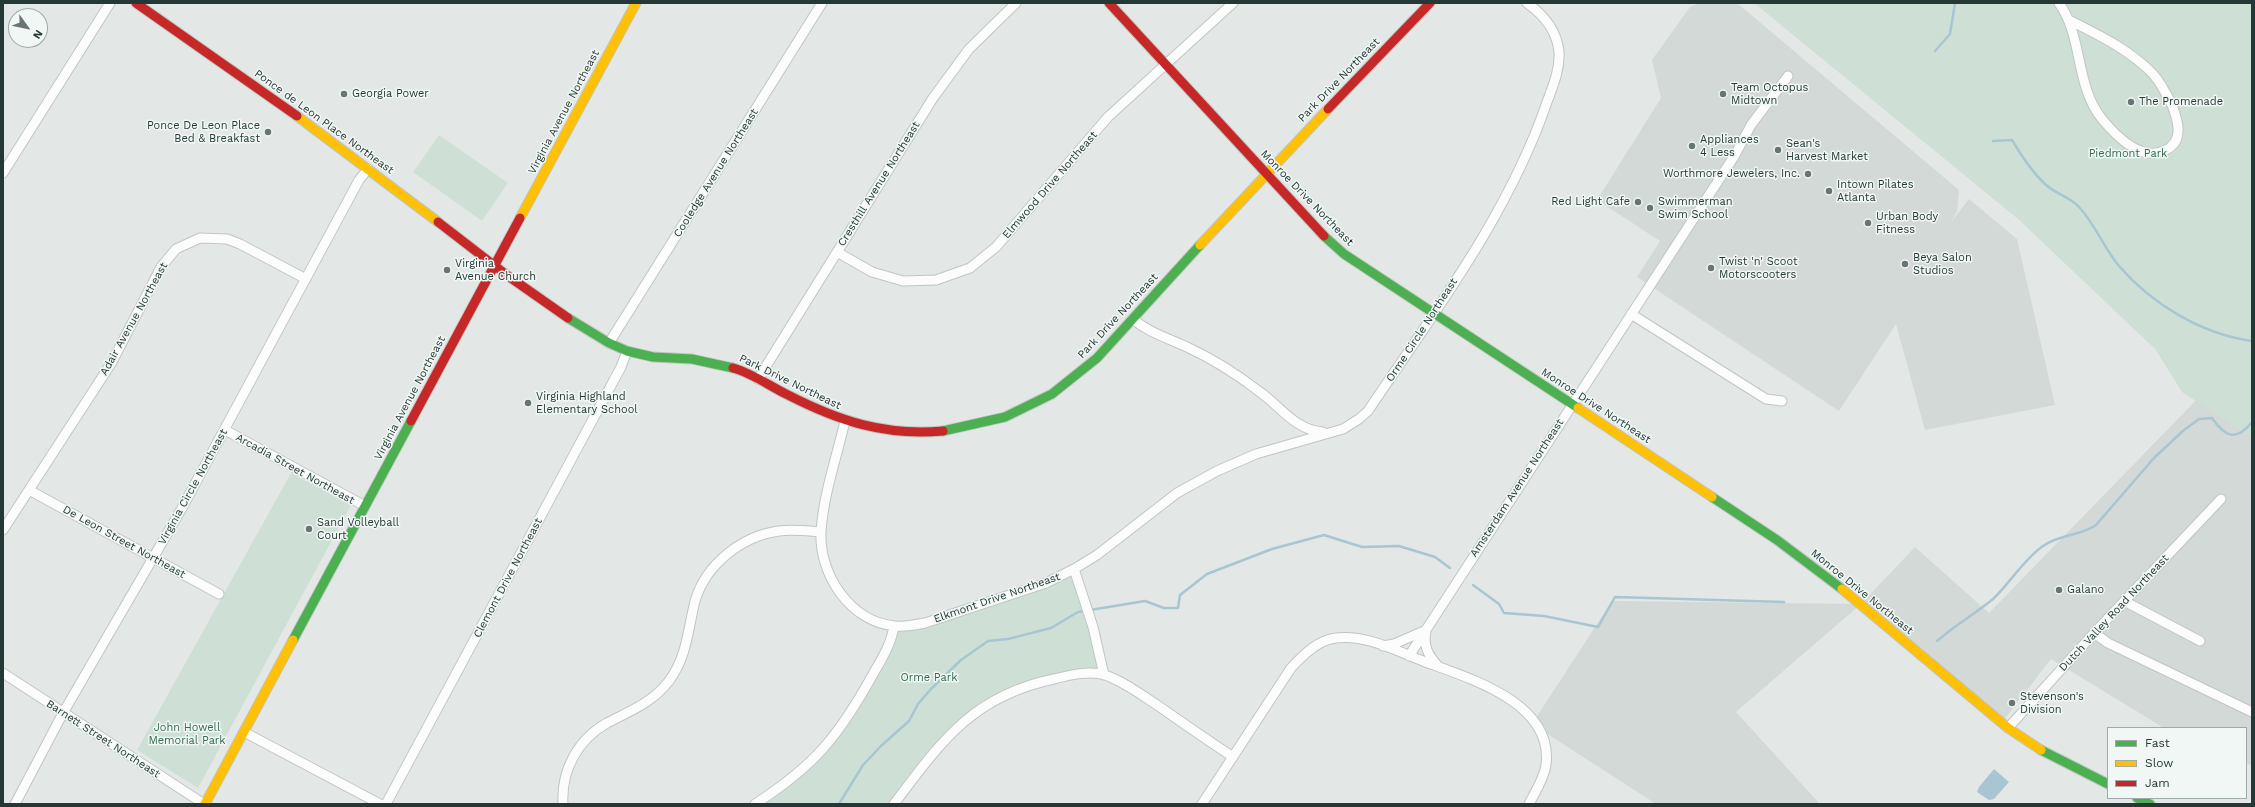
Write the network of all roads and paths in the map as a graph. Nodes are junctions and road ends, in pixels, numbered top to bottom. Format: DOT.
graph roads {
  1 [pos="110,3"];
  2 [pos="136,3"];
  3 [pos="636,3"];
  4 [pos="822,3"];
  5 [pos="1016,3"];
  6 [pos="1109,3"];
  7 [pos="1233,3"];
  8 [pos="1430,3"];
  9 [pos="1527,3"];
  10 [pos="2059,3"];
  11 [pos="2069,20"];
  12 [pos="1165,64"];
  13 [pos="1788,76"];
  14 [pos="368,169"];
  15 [pos="3,173"];
  16 [pos="1266,174"];
  17 [pos="837,252"];
  18 [pos="495,266"];
  19 [pos="306,280"];
  20 [pos="1433,314"];
  21 [pos="1631,314"];
  22 [pos="1133,320"];
  23 [pos="609,343"];
  24 [pos="627,351"];
  25 [pos="758,379"];
  26 [pos="1782,401"];
  27 [pos="1572,404"];
  28 [pos="845,421"];
  29 [pos="225,430"];
  30 [pos="1328,433"];
  31 [pos="29,490"];
  32 [pos="2221,499"];
  33 [pos="365,506"];
  34 [pos="3,530"];
  35 [pos="821,532"];
  36 [pos="154,558"];
  37 [pos="1074,569"];
  38 [pos="220,594"];
  39 [pos="2124,601"];
  40 [pos="894,626"];
  41 [pos="1426,630"];
  42 [pos="2094,632"];
  43 [pos="2200,641"];
  44 [pos="1383,646"];
  45 [pos="1409,656"];
  46 [pos="1440,668"];
  47 [pos="3,673"];
  48 [pos="1104,675"];
  49 [pos="2252,712"];
  50 [pos="63,713"];
  51 [pos="2008,728"];
  52 [pos="244,732"];
  53 [pos="1233,757"];
  54 [pos="2107,784"];
  55 [pos="2139,799"];
  56 [pos="15,804"];
  57 [pos="205,804"];
  58 [pos="380,804"];
  59 [pos="386,804"];
  60 [pos="564,804"];
  61 [pos="755,804"];
  62 [pos="894,804"];
  63 [pos="1202,804"];
  64 [pos="1529,804"];
  65 [pos="2150,804"];
  1 -- 15 [label="street"];
  2 -- 14 [label="street, Ponce de Leon Place Northeast"];
  3 -- 18 [label="street, Virginia Avenue Northeast"];
  4 -- 23 [label="street, Cooledge Avenue Northeast"];
  5 -- 17 [label="street, Cresthill Avenue Northeast"];
  6 -- 12 [label="street, Monroe Drive Northeast"];
  7 -- 12 [label="street, Elmwood Drive Northeast"];
  8 -- 16 [label="street, Park Drive Northeast"];
  9 -- 20 [label="street, Orme Circle Northeast"];
  10 -- 11 [label="street"];
  11 -- 11 [label="street"];
  12 -- 16 [label="street, Monroe Drive Northeast"];
  12 -- 17 [label="street, Elmwood Drive Northeast"];
  13 -- 21 [label="street, Amsterdam Avenue Northeast"];
  14 -- 18 [label="street, Ponce de Leon Place Northeast"];
  14 -- 19 [label="street, Virginia Circle Northeast"];
  16 -- 20 [label="street, Monroe Drive Northeast"];
  16 -- 22 [label="street, Park Drive Northeast"];
  17 -- 25 [label="street, Cresthill Avenue Northeast"];
  18 -- 23 [label="street, Park Drive Northeast"];
  18 -- 33 [label="street, Virginia Avenue Northeast"];
  19 -- 29 [label="street, Virginia Circle Northeast"];
  19 -- 31 [label="street, Adair Avenue Northeast"];
  20 -- 27 [label="street, Monroe Drive Northeast"];
  20 -- 30 [label="street, Orme Circle Northeast"];
  21 -- 26 [label="street"];
  21 -- 27 [label="street, Amsterdam Avenue Northeast"];
  22 -- 28 [label="street, Park Drive Northeast"];
  22 -- 30 [label="street"];
  23 -- 24 [label="street, Park Drive Northeast"];
  24 -- 25 [label="street, Park Drive Northeast"];
  24 -- 59 [label="street, Clemont Drive Northeast"];
  25 -- 28 [label="street, Park Drive Northeast"];
  27 -- 41 [label="street, Amsterdam Avenue Northeast"];
  27 -- 51 [label="street, Monroe Drive Northeast"];
  28 -- 35 [label="street, Elkmont Drive Northeast"];
  29 -- 33 [label="street, Arcadia Street Northeast"];
  29 -- 36 [label="street, Virginia Circle Northeast"];
  30 -- 37 [label="street, Elkmont Drive Northeast"];
  31 -- 34 [label="street, Adair Avenue Northeast"];
  31 -- 36 [label="street, De Leon Street Northeast"];
  32 -- 39 [label="street, Dutch Valley Road Northeast"];
  33 -- 52 [label="street, Virginia Avenue Northeast"];
  35 -- 40 [label="street, Elkmont Drive Northeast"];
  35 -- 60 [label="street"];
  36 -- 38 [label="street, De Leon Street Northeast"];
  36 -- 50 [label="street, Virginia Circle Northeast"];
  37 -- 40 [label="street, Elkmont Drive Northeast"];
  37 -- 48 [label="street"];
  39 -- 42 [label="street, Dutch Valley Road Northeast"];
  39 -- 43 [label="street"];
  40 -- 61 [label="street"];
  41 -- 44 [label="street"];
  41 -- 45 [label="street, Amsterdam Avenue Northeast"];
  41 -- 46 [label="street"];
  42 -- 49 [label="street"];
  42 -- 51 [label="street, Dutch Valley Road Northeast"];
  44 -- 45 [label="street"];
  44 -- 53 [label="street"];
  45 -- 46 [label="street"];
  46 -- 64 [label="street"];
  47 -- 50 [label="street, Barnett Street Northeast"];
  48 -- 53 [label="street"];
  48 -- 62 [label="street"];
  50 -- 56 [label="street, Virginia Circle Northeast"];
  50 -- 57 [label="street, Barnett Street Northeast"];
  51 -- 54 [label="street, Monroe Drive Northeast"];
  52 -- 57 [label="street, Virginia Avenue Northeast"];
  52 -- 58 [label="street"];
  53 -- 63 [label="street"];
  55 -- 65 [label="street"];
}
